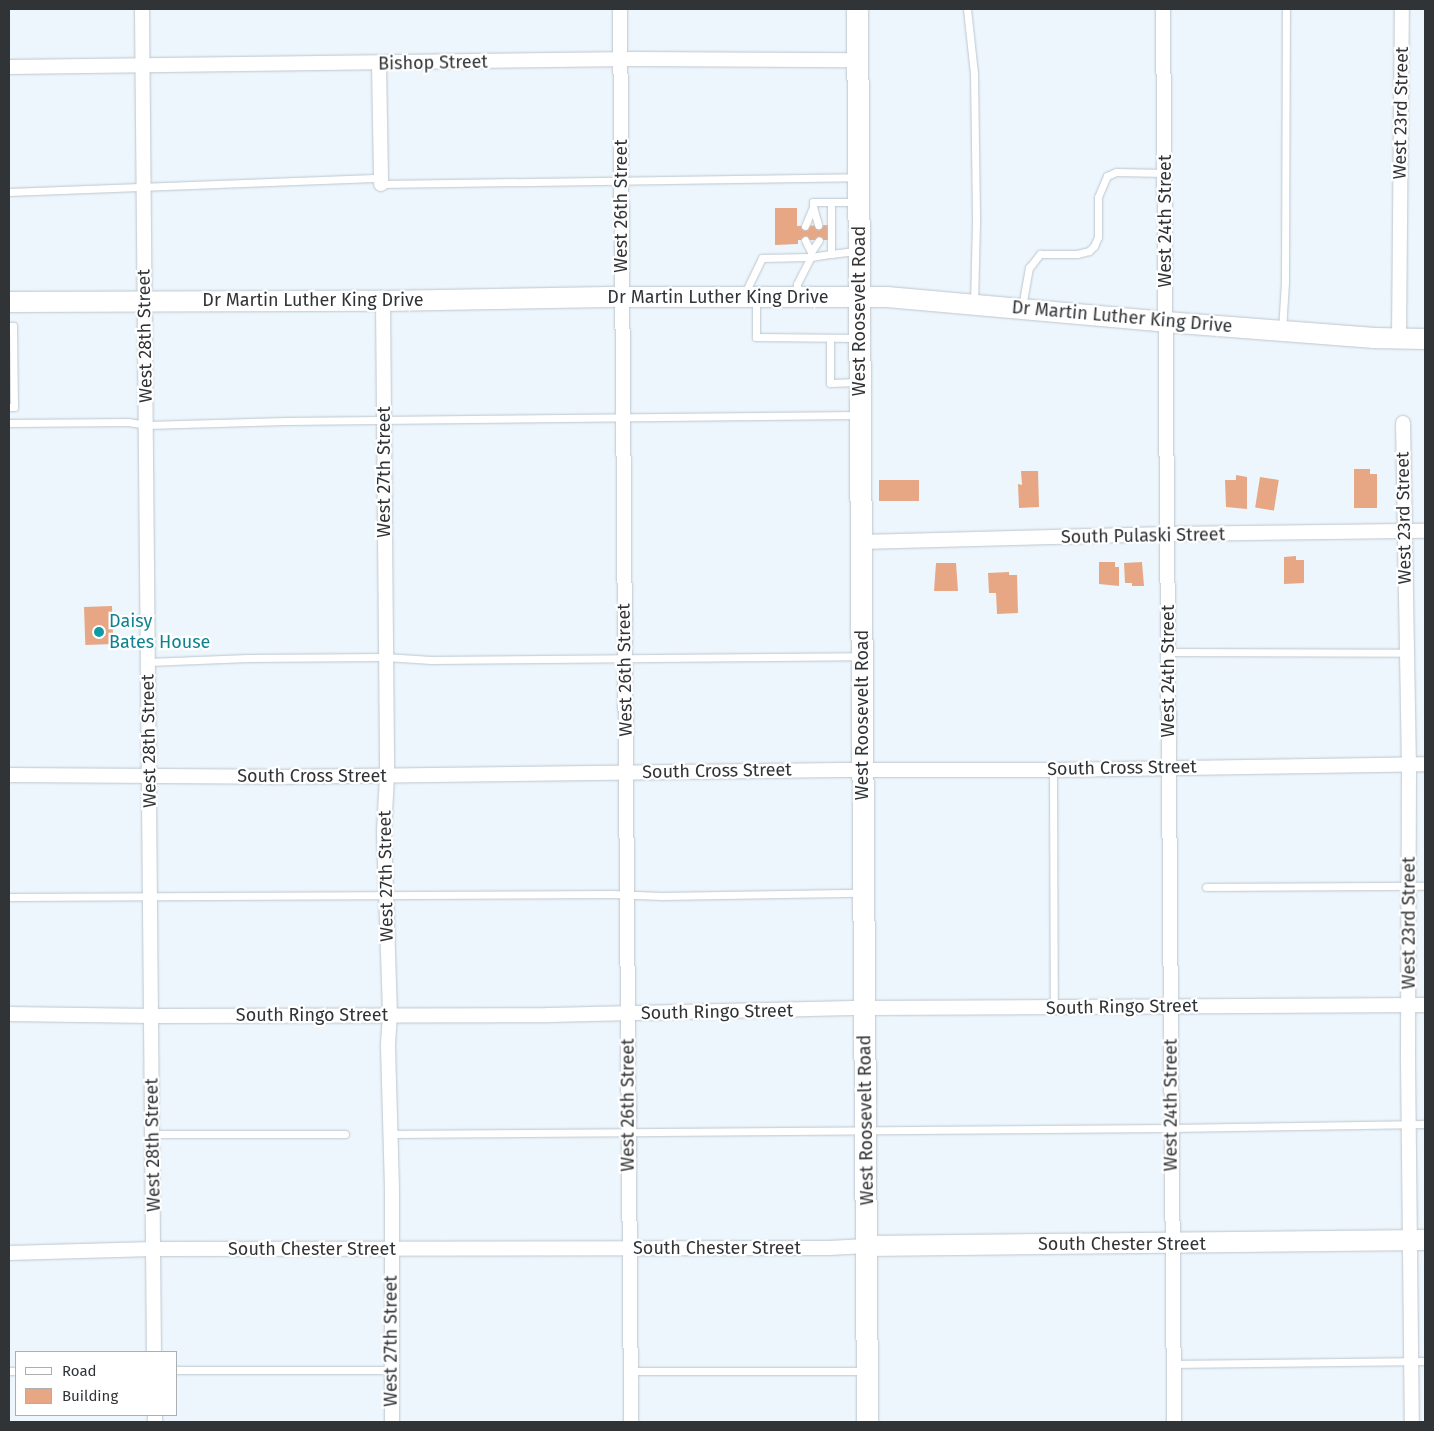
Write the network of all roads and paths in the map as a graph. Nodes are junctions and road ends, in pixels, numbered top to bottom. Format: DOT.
graph roads {
  1 [pos="142,9"];
  2 [pos="620,9"];
  3 [pos="857,9"];
  4 [pos="967,9"];
  5 [pos="1163,9"];
  6 [pos="1286,9"];
  7 [pos="1402,9"];
  8 [pos="620,59"];
  9 [pos="857,60"];
  10 [pos="380,64"];
  11 [pos="143,66"];
  12 [pos="9,67"];
  13 [pos="1165,173"];
  14 [pos="859,177"];
  15 [pos="381,181"];
  16 [pos="621,181"];
  17 [pos="144,186"];
  18 [pos="9,192"];
  19 [pos="831,202"];
  20 [pos="859,202"];
  21 [pos="813,208"];
  22 [pos="805,226"];
  23 [pos="818,226"];
  24 [pos="805,240"];
  25 [pos="819,240"];
  26 [pos="859,251"];
  27 [pos="831,254"];
  28 [pos="811,255"];
  29 [pos="797,296"];
  30 [pos="859,296"];
  31 [pos="622,297"];
  32 [pos="750,297"];
  33 [pos="383,301"];
  34 [pos="9,302"];
  35 [pos="145,302"];
  36 [pos="974,303"];
  37 [pos="1022,308"];
  38 [pos="1166,322"];
  39 [pos="9,326"];
  40 [pos="1282,331"];
  41 [pos="830,338"];
  42 [pos="858,338"];
  43 [pos="1399,338"];
  44 [pos="1425,338"];
  45 [pos="858,382"];
  46 [pos="9,407"];
  47 [pos="858,415"];
  48 [pos="623,417"];
  49 [pos="384,421"];
  50 [pos="9,423"];
  51 [pos="1403,424"];
  52 [pos="146,425"];
  53 [pos="1425,531"];
  54 [pos="1405,532"];
  55 [pos="1167,534"];
  56 [pos="861,542"];
  57 [pos="1168,652"];
  58 [pos="1406,653"];
  59 [pos="863,656"];
  60 [pos="385,658"];
  61 [pos="625,659"];
  62 [pos="148,662"];
  63 [pos="1409,764"];
  64 [pos="1425,764"];
  65 [pos="1168,768"];
  66 [pos="862,770"];
  67 [pos="1053,770"];
  68 [pos="626,772"];
  69 [pos="9,775"];
  70 [pos="150,776"];
  71 [pos="387,776"];
  72 [pos="1425,886"];
  73 [pos="1206,887"];
  74 [pos="1408,887"];
  75 [pos="863,893"];
  76 [pos="150,895"];
  77 [pos="386,896"];
  78 [pos="627,896"];
  79 [pos="9,897"];
  80 [pos="1171,1005"];
  81 [pos="1409,1005"];
  82 [pos="1425,1005"];
  83 [pos="864,1008"];
  84 [pos="1054,1008"];
  85 [pos="9,1014"];
  86 [pos="628,1014"];
  87 [pos="390,1015"];
  88 [pos="152,1016"];
  89 [pos="1408,1124"];
  90 [pos="1425,1124"];
  91 [pos="1171,1128"];
  92 [pos="865,1130"];
  93 [pos="628,1131"];
  94 [pos="152,1134"];
  95 [pos="345,1134"];
  96 [pos="390,1134"];
  97 [pos="1418,1240"];
  98 [pos="1172,1244"];
  99 [pos="867,1246"];
  100 [pos="392,1248"];
  101 [pos="630,1248"];
  102 [pos="154,1250"];
  103 [pos="9,1253"];
  104 [pos="154,1351"];
  105 [pos="1418,1361"];
  106 [pos="1173,1364"];
  107 [pos="178,1370"];
  108 [pos="391,1370"];
  109 [pos="630,1371"];
  110 [pos="867,1371"];
  111 [pos="392,1422"];
  112 [pos="631,1422"];
  113 [pos="867,1422"];
  114 [pos="1174,1422"];
  115 [pos="1412,1422"];
  1 -- 11 [label="street, West 28th Street"];
  2 -- 8 [label="street, West 26th Street"];
  3 -- 9 [label="main road, West Roosevelt Road"];
  4 -- 36 [label="lane"];
  5 -- 13 [label="street, West 24th Street"];
  6 -- 40 [label="lane"];
  7 -- 43 [label="street, West 23rd Street"];
  8 -- 9 [label="street, Bishop Street"];
  8 -- 10 [label="street, Bishop Street"];
  8 -- 16 [label="street, West 26th Street"];
  9 -- 14 [label="main road, West Roosevelt Road"];
  10 -- 11 [label="street, Bishop Street"];
  10 -- 15 [label="street"];
  11 -- 12 [label="street, Bishop Street"];
  11 -- 17 [label="street, West 28th Street"];
  13 -- 37 [label="lane"];
  13 -- 38 [label="street, West 24th Street"];
  14 -- 16 [label="lane"];
  14 -- 20 [label="main road, West Roosevelt Road"];
  15 -- 16 [label="lane"];
  15 -- 17 [label="lane"];
  16 -- 31 [label="street, West 26th Street"];
  17 -- 18 [label="lane"];
  17 -- 35 [label="street, West 28th Street"];
  19 -- 20 [label="lane"];
  19 -- 21 [label="lane"];
  19 -- 27 [label="lane"];
  20 -- 26 [label="main road, West Roosevelt Road"];
  21 -- 22 [label="lane"];
  21 -- 23 [label="lane"];
  24 -- 28 [label="lane"];
  25 -- 28 [label="lane"];
  26 -- 27 [label="lane"];
  26 -- 30 [label="main road, West Roosevelt Road"];
  27 -- 28 [label="lane"];
  28 -- 29 [label="lane"];
  28 -- 32 [label="lane"];
  29 -- 30 [label="main road, Dr Martin Luther King Drive"];
  29 -- 32 [label="main road, Dr Martin Luther King Drive"];
  30 -- 36 [label="main road, Dr Martin Luther King Drive"];
  30 -- 42 [label="main road, West Roosevelt Road"];
  31 -- 32 [label="main road, Dr Martin Luther King Drive"];
  31 -- 33 [label="main road, Dr Martin Luther King Drive"];
  31 -- 48 [label="street, West 26th Street"];
  32 -- 41 [label="lane"];
  33 -- 35 [label="main road, Dr Martin Luther King Drive"];
  33 -- 49 [label="street, West 27th Street"];
  34 -- 35 [label="main road, Dr Martin Luther King Drive"];
  35 -- 52 [label="street, West 28th Street"];
  36 -- 37 [label="main road, Dr Martin Luther King Drive"];
  37 -- 38 [label="main road, Dr Martin Luther King Drive"];
  38 -- 40 [label="main road, Dr Martin Luther King Drive"];
  38 -- 55 [label="street, West 24th Street"];
  39 -- 46 [label="lane"];
  40 -- 43 [label="main road, Dr Martin Luther King Drive"];
  41 -- 42 [label="lane"];
  41 -- 45 [label="lane"];
  42 -- 45 [label="main road, West Roosevelt Road"];
  43 -- 44 [label="main road, Dr Martin Luther King Drive"];
  45 -- 47 [label="main road, West Roosevelt Road"];
  47 -- 48 [label="lane"];
  47 -- 56 [label="main road, West Roosevelt Road"];
  48 -- 49 [label="lane"];
  48 -- 61 [label="street, West 26th Street"];
  49 -- 52 [label="lane"];
  49 -- 60 [label="street, West 27th Street"];
  50 -- 52 [label="lane"];
  51 -- 54 [label="street, West 23rd Street"];
  52 -- 62 [label="street, West 28th Street"];
  53 -- 54 [label="street, South Pulaski Street"];
  54 -- 55 [label="street, South Pulaski Street"];
  54 -- 58 [label="street, West 23rd Street"];
  55 -- 56 [label="street, South Pulaski Street"];
  55 -- 57 [label="street, West 24th Street"];
  56 -- 59 [label="main road, West Roosevelt Road"];
  57 -- 58 [label="lane"];
  57 -- 65 [label="street, West 24th Street"];
  58 -- 63 [label="street, West 23rd Street"];
  59 -- 61 [label="lane"];
  59 -- 66 [label="main road, West Roosevelt Road"];
  60 -- 61 [label="lane"];
  60 -- 62 [label="lane"];
  60 -- 71 [label="street, West 27th Street"];
  61 -- 68 [label="street, West 26th Street"];
  62 -- 70 [label="street, West 28th Street"];
  63 -- 64 [label="street, South Cross Street"];
  63 -- 65 [label="street, South Cross Street"];
  63 -- 74 [label="street, West 23rd Street"];
  65 -- 67 [label="street, South Cross Street"];
  65 -- 80 [label="street, West 24th Street"];
  66 -- 67 [label="street, South Cross Street"];
  66 -- 68 [label="street, South Cross Street"];
  66 -- 75 [label="main road, West Roosevelt Road"];
  67 -- 84 [label="lane"];
  68 -- 71 [label="street, South Cross Street"];
  68 -- 78 [label="street, West 26th Street"];
  69 -- 70 [label="street, South Cross Street"];
  70 -- 71 [label="street, South Cross Street"];
  70 -- 76 [label="street, West 28th Street"];
  71 -- 77 [label="street, West 27th Street"];
  72 -- 74 [label="lane"];
  73 -- 74 [label="lane"];
  74 -- 81 [label="street, West 23rd Street"];
  75 -- 78 [label="lane"];
  75 -- 83 [label="main road, West Roosevelt Road"];
  76 -- 77 [label="lane"];
  76 -- 79 [label="lane"];
  76 -- 88 [label="street, West 28th Street"];
  77 -- 78 [label="lane"];
  77 -- 87 [label="street, West 27th Street"];
  78 -- 86 [label="street, West 26th Street"];
  80 -- 81 [label="street, South Ringo Street"];
  80 -- 84 [label="street, South Ringo Street"];
  80 -- 91 [label="street, West 24th Street"];
  81 -- 82 [label="street, South Ringo Street"];
  81 -- 89 [label="street, West 23rd Street"];
  83 -- 84 [label="street, South Ringo Street"];
  83 -- 86 [label="street, South Ringo Street"];
  83 -- 92 [label="main road, West Roosevelt Road"];
  85 -- 88 [label="street, South Ringo Street"];
  86 -- 87 [label="street, South Ringo Street"];
  86 -- 93 [label="street, West 26th Street"];
  87 -- 88 [label="street, South Ringo Street"];
  87 -- 96 [label="street, West 27th Street"];
  88 -- 94 [label="street, West 28th Street"];
  89 -- 90 [label="lane"];
  89 -- 91 [label="lane"];
  89 -- 97 [label="street, West 23rd Street"];
  91 -- 92 [label="lane"];
  91 -- 98 [label="street, West 24th Street"];
  92 -- 93 [label="lane"];
  92 -- 99 [label="main road, West Roosevelt Road"];
  93 -- 96 [label="lane"];
  93 -- 101 [label="street, West 26th Street"];
  94 -- 95 [label="lane"];
  94 -- 102 [label="street, West 28th Street"];
  96 -- 100 [label="street, West 27th Street"];
  97 -- 98 [label="main road, South Chester Street"];
  97 -- 105 [label="street, West 23rd Street"];
  98 -- 99 [label="main road, South Chester Street"];
  98 -- 106 [label="street, West 24th Street"];
  99 -- 101 [label="street, South Chester Street"];
  99 -- 110 [label="main road, West Roosevelt Road"];
  100 -- 101 [label="street, South Chester Street"];
  100 -- 102 [label="street, South Chester Street"];
  100 -- 108 [label="street, West 27th Street"];
  101 -- 109 [label="street, West 26th Street"];
  102 -- 103 [label="street, South Chester Street"];
  102 -- 104 [label="street, West 28th Street"];
  105 -- 106 [label="lane"];
  105 -- 115 [label="street, West 23rd Street"];
  106 -- 114 [label="street, West 24th Street"];
  107 -- 108 [label="lane"];
  108 -- 111 [label="street, West 27th Street"];
  109 -- 110 [label="lane"];
  109 -- 112 [label="street, West 26th Street"];
  110 -- 113 [label="main road, West Roosevelt Road"];
}
